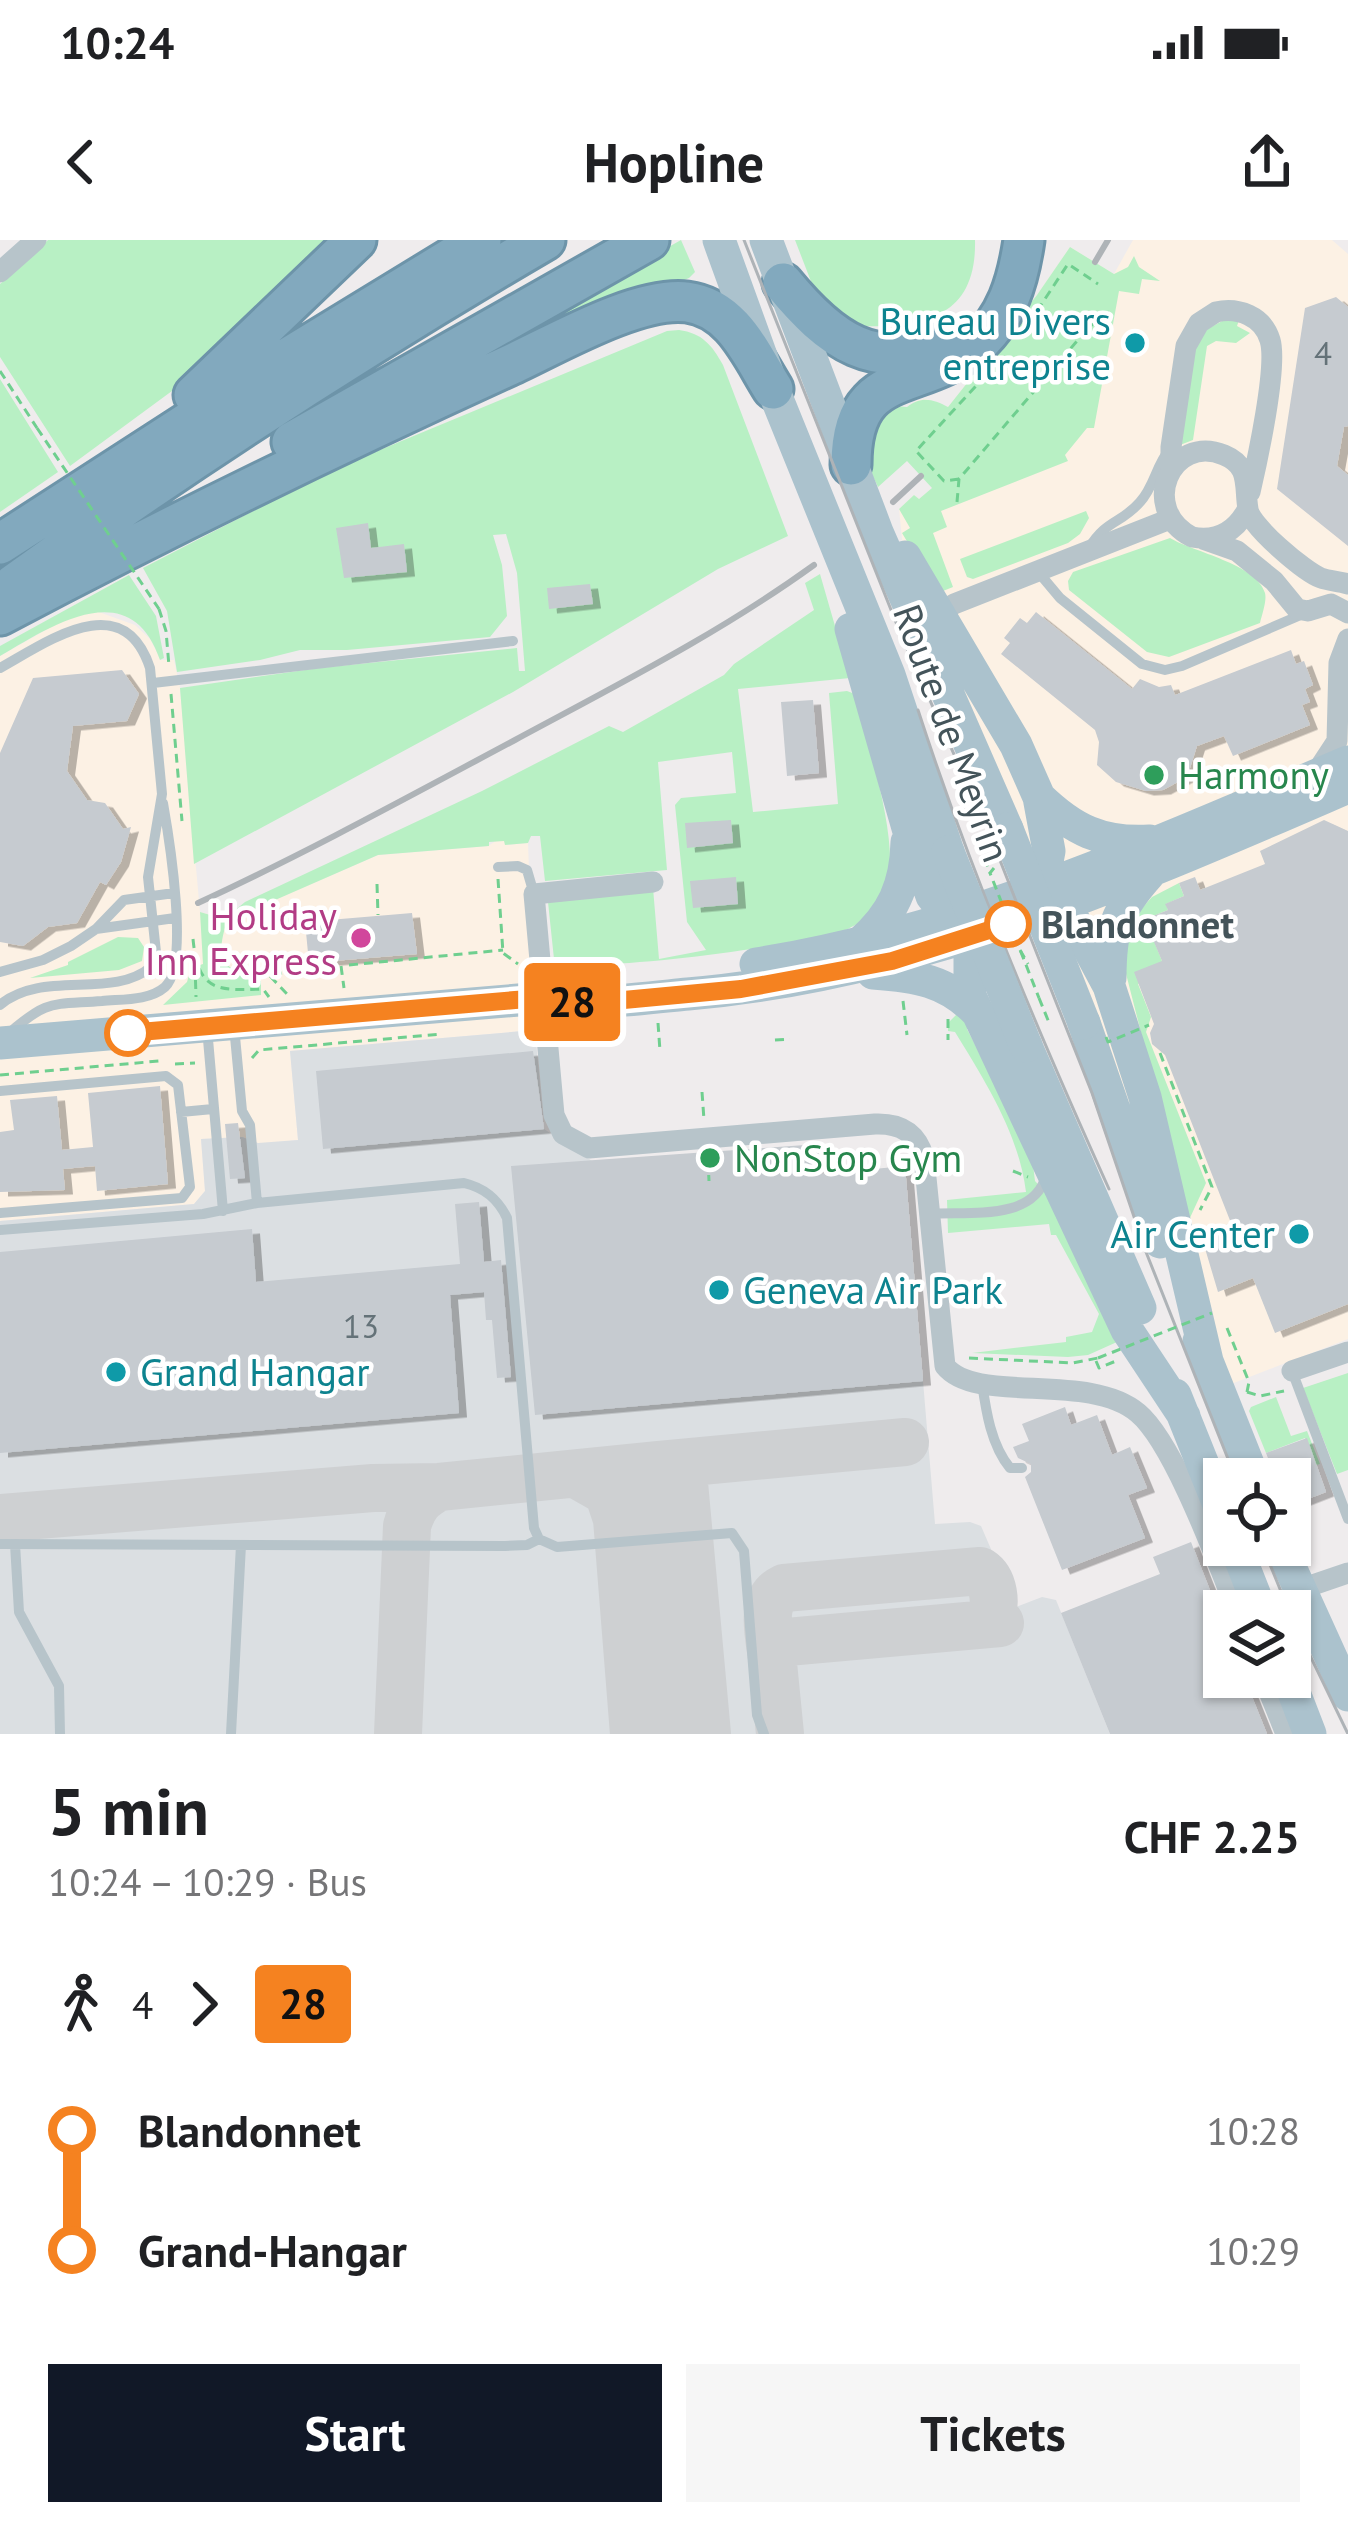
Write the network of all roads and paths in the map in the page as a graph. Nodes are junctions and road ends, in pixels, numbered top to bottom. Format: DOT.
graph roads {
  1 [pos="36,240"];
  2 [pos="356,240"];
  3 [pos="481,240"];
  4 [pos="545,240"];
  5 [pos="649,240"];
  6 [pos="766,240"];
  7 [pos="998,240"];
  8 [pos="1024,240"];
  9 [pos="720,243"];
  10 [pos="0,272"];
  11 [pos="783,283"];
  12 [pos="1109,312"];
  13 [pos="0,371"];
  14 [pos="773,388"];
  15 [pos="1171,447"];
  16 [pos="1171,470"];
  17 [pos="857,479"];
  18 [pos="959,479"];
  19 [pos="944,481"];
  20 [pos="74,495"];
  21 [pos="957,502"];
  22 [pos="1248,502"];
  23 [pos="1170,519"];
  24 [pos="826,522"];
  25 [pos="1202,539"];
  26 [pos="0,544"];
  27 [pos="1088,550"];
  28 [pos="115,554"];
  29 [pos="1036,571"];
  30 [pos="1339,582"];
  31 [pos="0,595"];
  32 [pos="1307,611"];
  33 [pos="940,614"];
  34 [pos="1348,614"];
  35 [pos="0,615"];
  36 [pos="1348,639"];
  37 [pos="513,641"];
  38 [pos="0,668"];
  39 [pos="170,681"];
  40 [pos="153,683"];
  41 [pos="1344,687"];
  42 [pos="1348,762"];
  43 [pos="1348,787"];
  44 [pos="161,794"];
  45 [pos="1326,794"];
  46 [pos="1040,797"];
  47 [pos="183,828"];
  48 [pos="908,829"];
  49 [pos="1163,840"];
  50 [pos="978,842"];
  51 [pos="497,867"];
  52 [pos="1150,873"];
  53 [pos="653,883"];
  54 [pos="377,884"];
  55 [pos="174,893"];
  56 [pos="534,893"];
  57 [pos="151,894"];
  58 [pos="1005,912"];
  59 [pos="378,916"];
  60 [pos="175,918"];
  61 [pos="153,921"];
  62 [pos="192,928"];
  63 [pos="96,929"];
  64 [pos="503,950"];
  65 [pos="854,957"];
  66 [pos="195,964"];
  67 [pos="1028,964"];
  68 [pos="349,965"];
  69 [pos="341,966"];
  70 [pos="524,969"];
  71 [pos="0,972"];
  72 [pos="282,973"];
  73 [pos="1109,986"];
  74 [pos="196,987"];
  75 [pos="344,990"];
  76 [pos="283,991"];
  77 [pos="190,995"];
  78 [pos="269,996"];
  79 [pos="543,998"];
  80 [pos="902,1003"];
  81 [pos="0,1005"];
  82 [pos="978,1013"];
  83 [pos="212,1016"];
  84 [pos="945,1022"];
  85 [pos="1149,1025"];
  86 [pos="658,1027"];
  87 [pos="1066,1032"];
  88 [pos="455,1033"];
  89 [pos="907,1035"];
  90 [pos="775,1040"];
  91 [pos="790,1040"];
  92 [pos="948,1040"];
  93 [pos="0,1042"];
  94 [pos="660,1051"];
  95 [pos="1160,1053"];
  96 [pos="237,1059"];
  97 [pos="210,1062"];
  98 [pos="0,1075"];
  99 [pos="0,1091"];
  100 [pos="213,1109"];
  101 [pos="182,1112"];
  102 [pos="1036,1169"];
  103 [pos="1013,1171"];
  104 [pos="257,1203"];
  105 [pos="223,1210"];
  106 [pos="0,1213"];
  107 [pos="929,1214"];
  108 [pos="1196,1218"];
  109 [pos="0,1229"];
  110 [pos="1212,1313"];
  111 [pos="1348,1352"];
  112 [pos="941,1357"];
  113 [pos="1124,1358"];
  114 [pos="1097,1359"];
  115 [pos="1207,1361"];
  116 [pos="1292,1371"];
  117 [pos="982,1383"];
  118 [pos="1184,1416"];
  119 [pos="1246,1458"];
  120 [pos="1203,1464"];
  121 [pos="1022,1468"];
  122 [pos="1348,1520"];
  123 [pos="539,1539"];
  124 [pos="0,1544"];
  125 [pos="15,1544"];
  126 [pos="241,1545"];
  127 [pos="1348,1573"];
  128 [pos="1228,1590"];
  129 [pos="1301,1590"];
  130 [pos="1311,1618"];
  131 [pos="1348,1695"];
  132 [pos="1271,1698"];
  133 [pos="1296,1698"];
  134 [pos="60,1734"];
  135 [pos="231,1734"];
  136 [pos="764,1734"];
  137 [pos="1286,1734"];
  138 [pos="1310,1734"];
  1 -- 10 [label="street"];
  2 -- 20 [label="highway"];
  3 -- 20 [label="highway"];
  4 -- 31 [label="highway"];
  5 -- 28 [label="highway"];
  6 -- 11 [label="main road, Route de Meyrin"];
  7 -- 11 [label="highway"];
  8 -- 17 [label="highway"];
  9 -- 14 [label="main road, Route de Meyrin"];
  11 -- 17 [label="main road, Route de Meyrin"];
  12 -- 18 [label="path"];
  13 -- 39 [label="path, bridge"];
  14 -- 24 [label="main road, Route de Meyrin"];
  14 -- 28 [label="highway"];
  15 -- 16 [label="street"];
  15 -- 22 [label="street"];
  15 -- 27 [label="lane"];
  16 -- 22 [label="street"];
  16 -- 23 [label="street"];
  17 -- 33 [label="main road"];
  17 -- 50 [label="main road, Route de Meyrin"];
  18 -- 19 [label="path"];
  18 -- 21 [label="path"];
  20 -- 26 [label="highway"];
  22 -- 25 [label="street"];
  22 -- 30 [label="street"];
  23 -- 25 [label="street"];
  23 -- 27 [label="street"];
  24 -- 48 [label="main road"];
  24 -- 50 [label="main road, Route de Meyrin"];
  25 -- 32 [label="street"];
  27 -- 29 [label="street"];
  28 -- 35 [label="highway"];
  29 -- 32 [label="lane"];
  29 -- 33 [label="street"];
  30 -- 32 [label="lane"];
  32 -- 34 [label="street"];
  33 -- 46 [label="main road"];
  36 -- 41 [label="street"];
  37 -- 39 [label="lane"];
  38 -- 40 [label="lane"];
  39 -- 40 [label="lane"];
  39 -- 47 [label="path"];
  40 -- 44 [label="lane"];
  41 -- 45 [label="street"];
  42 -- 45 [label="main road"];
  43 -- 45 [label="main road"];
  44 -- 55 [label="lane"];
  44 -- 57 [label="lane"];
  45 -- 49 [label="main road"];
  45 -- 52 [label="main road"];
  46 -- 49 [label="main road"];
  46 -- 58 [label="main road"];
  48 -- 58 [label="main road"];
  48 -- 65 [label="main road"];
  49 -- 58 [label="main road"];
  50 -- 58 [label="path, bridge"];
  50 -- 87 [label="main road, Route de Meyrin, bridge"];
  50 -- 87 [label="main road, Route de Meyrin, bridge"];
  51 -- 56 [label="lane"];
  51 -- 64 [label="path"];
  52 -- 58 [label="main road"];
  52 -- 73 [label="main road"];
  53 -- 56 [label="street"];
  54 -- 59 [label="path"];
  55 -- 57 [label="lane"];
  55 -- 60 [label="lane"];
  56 -- 79 [label="street"];
  57 -- 61 [label="lane"];
  57 -- 63 [label="lane"];
  58 -- 65 [label="main road"];
  58 -- 67 [label="path, bridge"];
  58 -- 67 [label="path"];
  58 -- 73 [label="main road"];
  58 -- 82 [label="main road"];
  60 -- 61 [label="lane"];
  60 -- 93 [label="lane"];
  61 -- 63 [label="lane"];
  61 -- 81 [label="lane"];
  62 -- 66 [label="path"];
  63 -- 71 [label="lane"];
  64 -- 68 [label="path"];
  64 -- 70 [label="path"];
  65 -- 79 [label="main road"];
  65 -- 82 [label="main road"];
  66 -- 74 [label="path"];
  66 -- 78 [label="path"];
  67 -- 87 [label="path, bridge"];
  69 -- 75 [label="path"];
  72 -- 76 [label="path"];
  73 -- 115 [label="main road"];
  74 -- 77 [label="path"];
  74 -- 83 [label="path"];
  79 -- 83 [label="main road"];
  79 -- 107 [label="street"];
  80 -- 89 [label="path"];
  82 -- 102 [label="main road"];
  83 -- 93 [label="main road"];
  83 -- 96 [label="lane"];
  83 -- 97 [label="lane"];
  84 -- 92 [label="path"];
  85 -- 87 [label="path, bridge"];
  86 -- 94 [label="path"];
  87 -- 115 [label="main road, Route de Meyrin"];
  87 -- 118 [label="main road, Route de Meyrin"];
  88 -- 96 [label="path"];
  90 -- 91 [label="path"];
  95 -- 108 [label="path"];
  96 -- 104 [label="lane"];
  97 -- 98 [label="path"];
  97 -- 100 [label="lane"];
  99 -- 101 [label="lane"];
  100 -- 101 [label="lane"];
  100 -- 105 [label="lane"];
  101 -- 106 [label="lane"];
  102 -- 103 [label="path"];
  102 -- 107 [label="lane"];
  102 -- 118 [label="main road"];
  104 -- 105 [label="lane"];
  104 -- 123 [label="lane"];
  105 -- 109 [label="lane"];
  107 -- 112 [label="street"];
  110 -- 114 [label="path, bridge"];
  111 -- 116 [label="street"];
  112 -- 114 [label="path"];
  112 -- 117 [label="street"];
  113 -- 114 [label="path"];
  115 -- 119 [label="main road, Route de Meyrin"];
  116 -- 122 [label="lane"];
  117 -- 121 [label="lane"];
  117 -- 128 [label="street"];
  118 -- 120 [label="main road, Route de Meyrin"];
  123 -- 126 [label="lane"];
  123 -- 136 [label="lane"];
  124 -- 125 [label="lane"];
  125 -- 126 [label="lane"];
  125 -- 134 [label="lane"];
  126 -- 135 [label="lane"];
  127 -- 129 [label="street"];
  130 -- 131 [label="main road"];
  132 -- 137 [label="street"];
  133 -- 138 [label="main road"];
}
